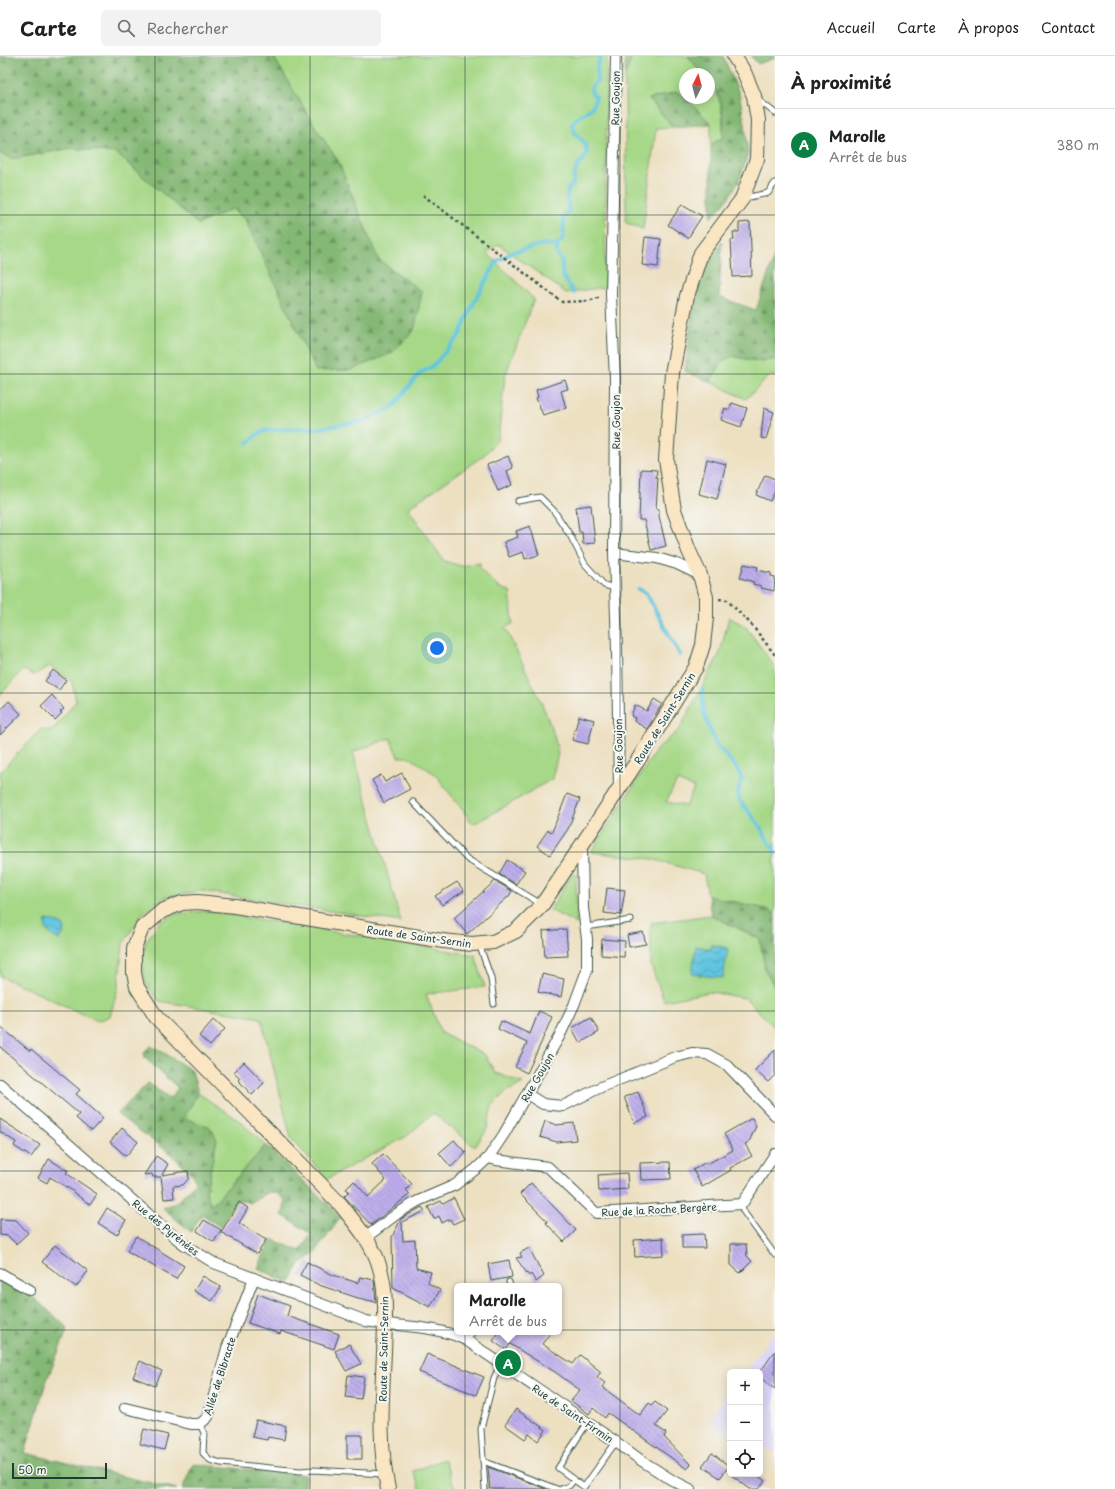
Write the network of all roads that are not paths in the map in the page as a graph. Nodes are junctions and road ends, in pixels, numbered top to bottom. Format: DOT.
graph roads {
  1 [pos="616,56"];
  2 [pos="734,56"];
  3 [pos="754,96"];
  4 [pos="775,113"];
  5 [pos="775,183"];
  6 [pos="742,199"];
  7 [pos="518,501"];
  8 [pos="614,553"];
  9 [pos="700,575"];
  10 [pos="616,588"];
  11 [pos="619,788"];
  12 [pos="413,802"];
  13 [pos="582,846"];
  14 [pos="542,905"];
  15 [pos="631,920"];
  16 [pos="586,926"];
  17 [pos="479,943"];
  18 [pos="494,1004"];
  19 [pos="0,1084"];
  20 [pos="527,1094"];
  21 [pos="775,1115"];
  22 [pos="775,1154"];
  23 [pos="488,1158"];
  24 [pos="742,1204"];
  25 [pos="365,1238"];
  26 [pos="775,1255"];
  27 [pos="0,1273"];
  28 [pos="254,1278"];
  29 [pos="30,1290"];
  30 [pos="385,1324"];
  31 [pos="454,1334"];
  32 [pos="455,1335"];
  33 [pos="470,1335"];
  34 [pos="466,1340"];
  35 [pos="501,1363"];
  36 [pos="125,1408"];
  37 [pos="588,1422"];
  38 [pos="200,1424"];
  39 [pos="616,1442"];
  40 [pos="483,1461"];
  41 [pos="385,1474"];
  42 [pos="574,1480"];
  43 [pos="388,1489"];
  44 [pos="486,1489"];
  45 [pos="557,1489"];
  46 [pos="561,1489"];
  47 [pos="690,1489"];
  1 -- 8 [label="street, Rue Goujon"];
  2 -- 3 [label="street, Route de Saint-Sernin"];
  3 -- 4 [label="lane"];
  3 -- 6 [label="street, Route de Saint-Sernin"];
  5 -- 6 [label="lane"];
  6 -- 9 [label="street, Route de Saint-Sernin"];
  7 -- 10 [label="lane"];
  8 -- 9 [label="street"];
  8 -- 10 [label="street, Rue Goujon"];
  9 -- 11 [label="street, Route de Saint-Sernin"];
  10 -- 11 [label="street, Rue Goujon"];
  11 -- 13 [label="street, Route de Saint-Sernin"];
  12 -- 14 [label="lane"];
  13 -- 14 [label="street, Route de Saint-Sernin"];
  13 -- 16 [label="street, Rue Goujon"];
  14 -- 17 [label="street, Route de Saint-Sernin"];
  15 -- 16 [label="lane"];
  16 -- 20 [label="street, Rue Goujon"];
  17 -- 18 [label="lane"];
  17 -- 25 [label="street, Route de Saint-Sernin"];
  19 -- 28 [label="street, Rue des Pyrénées"];
  20 -- 21 [label="street"];
  20 -- 23 [label="street, Rue Goujon"];
  22 -- 24 [label="street"];
  23 -- 24 [label="street, Rue de la Roche Bergère"];
  23 -- 25 [label="street, Rue Goujon"];
  24 -- 26 [label="lane"];
  25 -- 30 [label="street, Route de Saint-Sernin"];
  27 -- 29 [label="street"];
  28 -- 30 [label="street, Rue des Pyrénées"];
  28 -- 38 [label="street, Allée de Bibracte"];
  30 -- 31 [label="street, Rue de Saint-Firmin"];
  30 -- 41 [label="street, Route de Saint-Sernin"];
  32 -- 34 [label="street, Rue de Saint-Firmin"];
  33 -- 34 [label="lane"];
  34 -- 35 [label="street, Rue de Saint-Firmin"];
  35 -- 37 [label="street, Rue de Saint-Firmin"];
  35 -- 40 [label="lane"];
  36 -- 38 [label="street, Allée de Bibracte"];
  37 -- 39 [label="street, Rue de Saint-Firmin"];
  37 -- 42 [label="lane"];
  38 -- 41 [label="lane"];
  39 -- 42 [label="lane"];
  39 -- 47 [label="street, Rue de Saint-Firmin"];
  40 -- 44 [label="lane"];
  40 -- 45 [label="lane"];
  41 -- 43 [label="street, Route de Saint-Sernin"];
  42 -- 46 [label="lane"];
}
